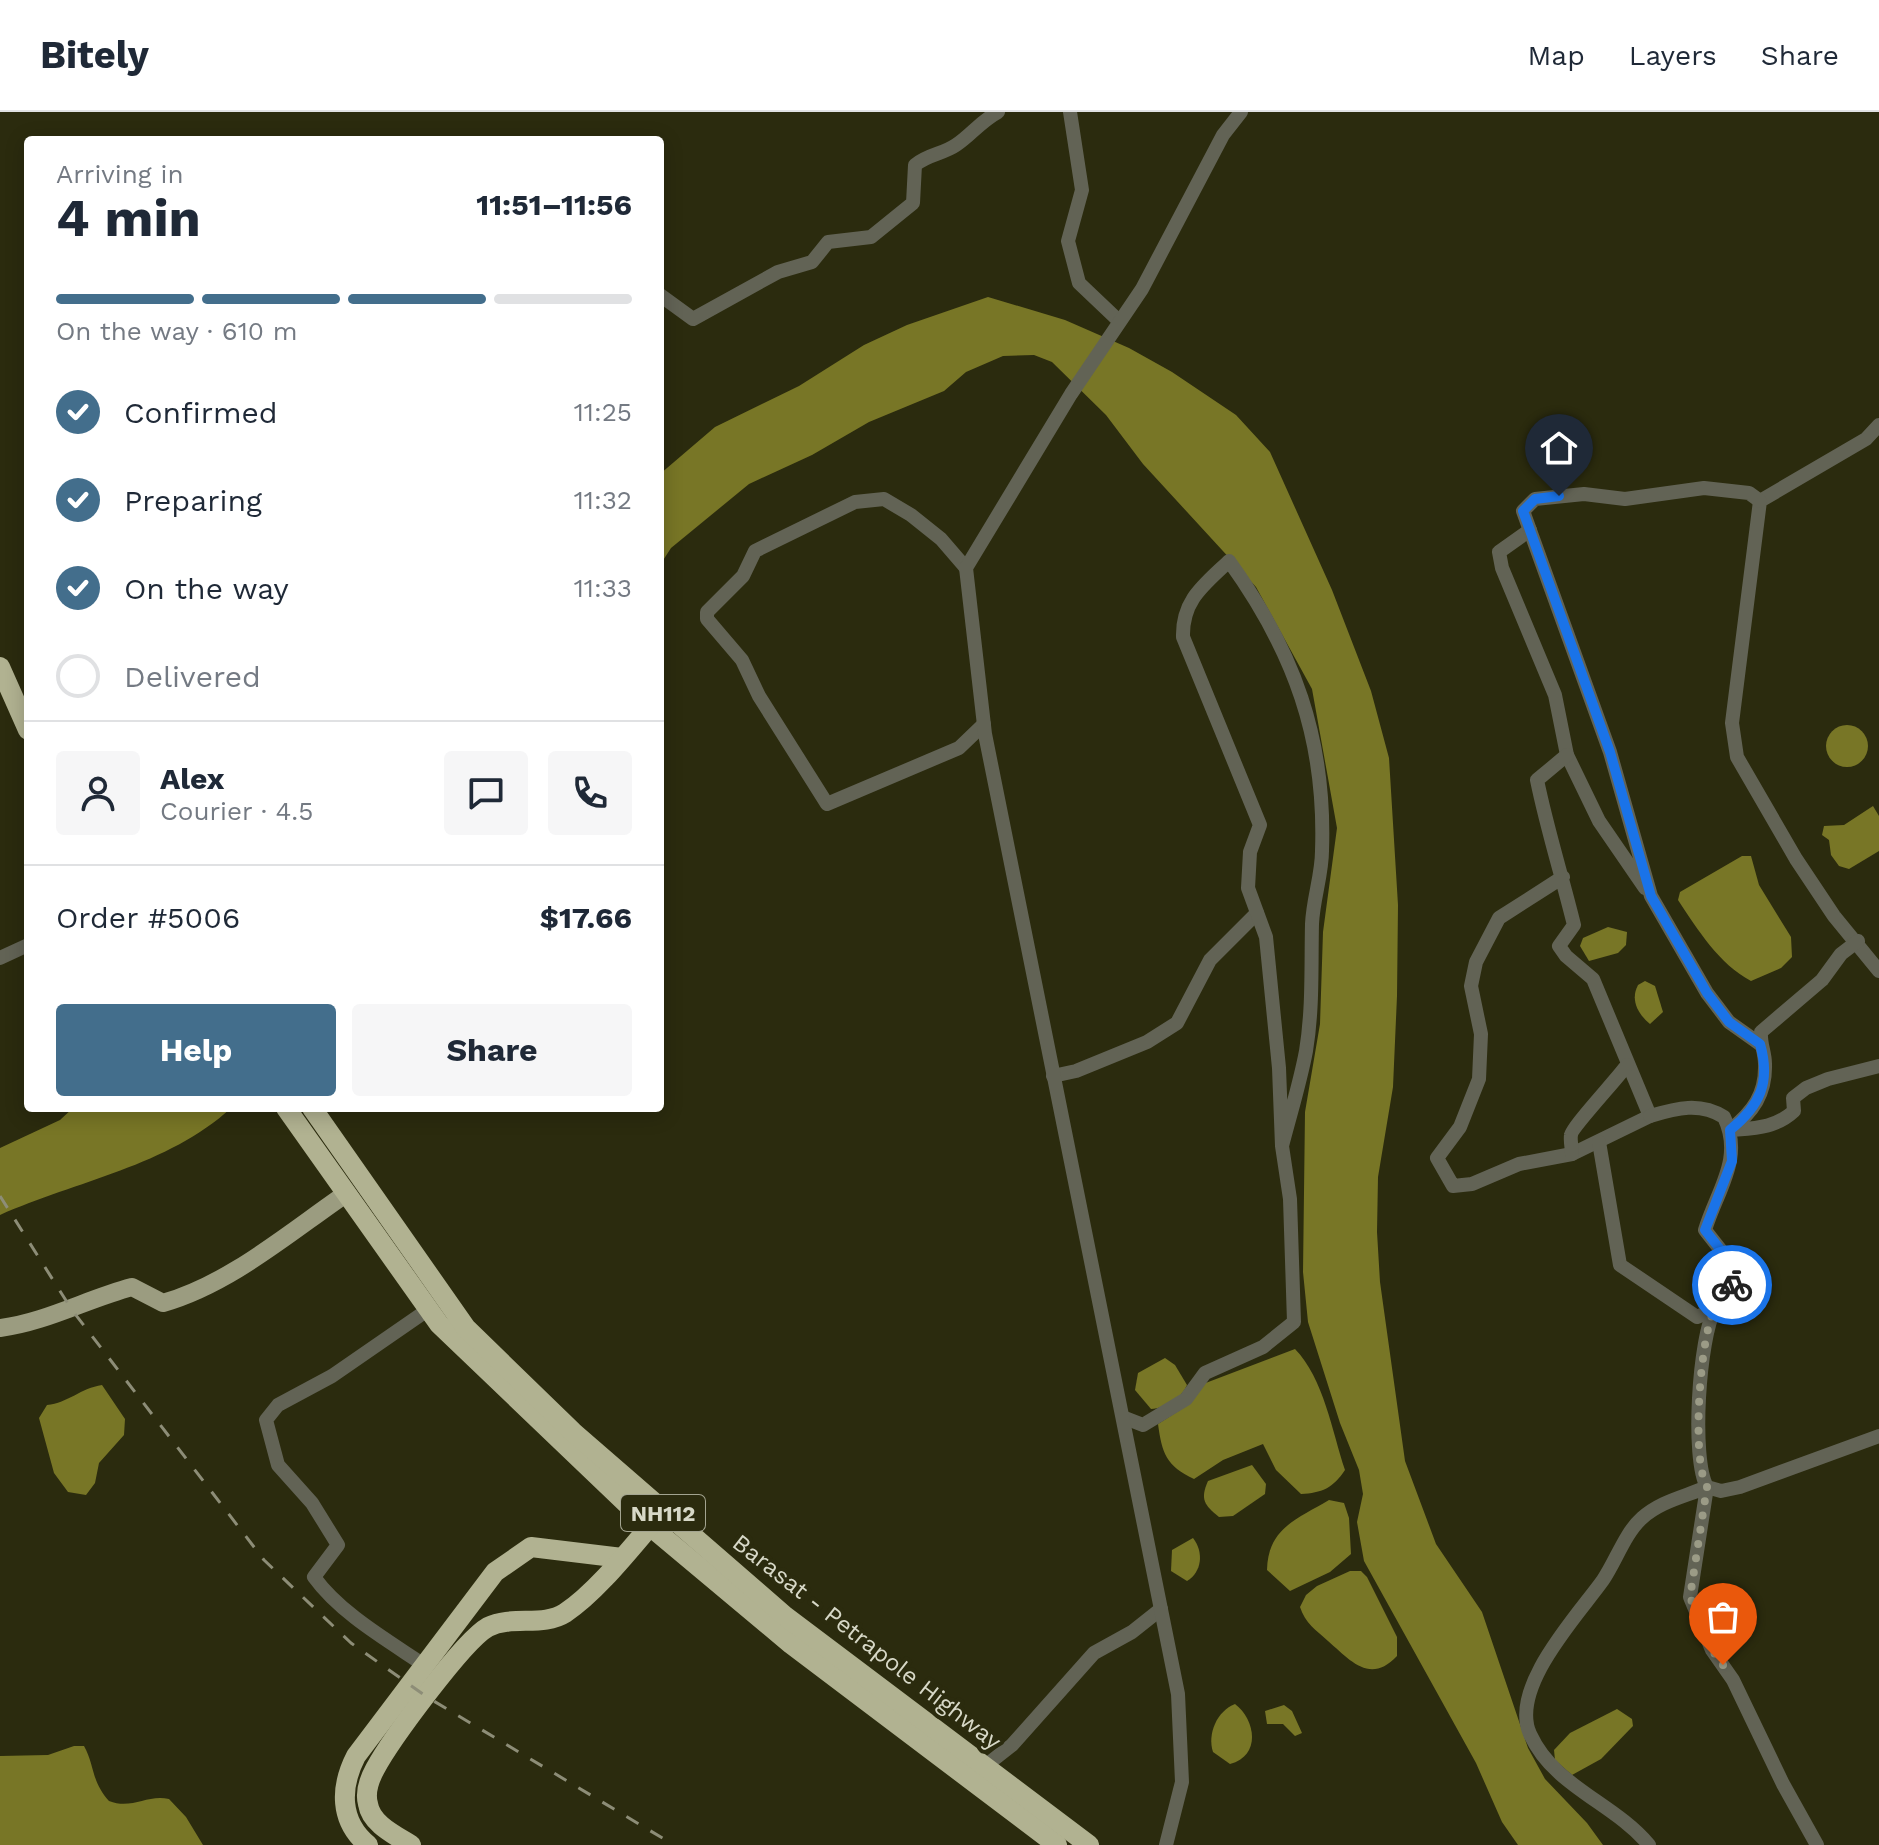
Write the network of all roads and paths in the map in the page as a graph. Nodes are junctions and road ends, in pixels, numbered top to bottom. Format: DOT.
graph roads {
  1 [pos="998,112"];
  2 [pos="1070,112"];
  3 [pos="1241,112"];
  4 [pos="664,298"];
  5 [pos="1118,322"];
  6 [pos="1879,425"];
  7 [pos="1760,501"];
  8 [pos="1530,530"];
  9 [pos="966,568"];
  10 [pos="0,667"];
  11 [pos="24,721"];
  12 [pos="984,724"];
  13 [pos="1567,755"];
  14 [pos="1563,877"];
  15 [pos="1651,896"];
  16 [pos="1257,913"];
  17 [pos="1858,941"];
  18 [pos="24,947"];
  19 [pos="0,958"];
  20 [pos="1879,971"];
  21 [pos="1760,1044"];
  22 [pos="1627,1065"];
  23 [pos="1879,1066"];
  24 [pos="1053,1076"];
  25 [pos="289,1112"];
  26 [pos="315,1112"];
  27 [pos="1650,1116"];
  28 [pos="1730,1130"];
  29 [pos="1599,1142"];
  30 [pos="1282,1146"];
  31 [pos="1572,1154"];
  32 [pos="347,1193"];
  33 [pos="429,1309"];
  34 [pos="1713,1310"];
  35 [pos="0,1328"];
  36 [pos="1125,1418"];
  37 [pos="1879,1436"];
  38 [pos="1707,1487"];
  39 [pos="650,1526"];
  40 [pos="622,1558"];
  41 [pos="1161,1609"];
  42 [pos="424,1665"];
  43 [pos="984,1767"];
  44 [pos="368,1845"];
  45 [pos="411,1845"];
  46 [pos="1057,1845"];
  47 [pos="1089,1845"];
  48 [pos="1166,1845"];
  49 [pos="1649,1845"];
  50 [pos="1817,1845"];
  1 -- 4 [label="street"];
  2 -- 5 [label="street"];
  3 -- 5 [label="street"];
  5 -- 9 [label="street"];
  6 -- 7 [label="street"];
  7 -- 8 [label="street"];
  7 -- 17 [label="street"];
  8 -- 13 [label="street"];
  8 -- 15 [label="street"];
  9 -- 12 [label="street"];
  9 -- 12 [label="street"];
  10 -- 11 [label="highway"];
  12 -- 24 [label="street"];
  13 -- 14 [label="street"];
  13 -- 15 [label="street"];
  14 -- 22 [label="street"];
  14 -- 31 [label="street"];
  15 -- 21 [label="street"];
  16 -- 24 [label="street"];
  16 -- 30 [label="street"];
  16 -- 30 [label="street"];
  17 -- 20 [label="street"];
  17 -- 21 [label="street"];
  18 -- 19 [label="street"];
  21 -- 28 [label="street"];
  22 -- 27 [label="street"];
  22 -- 31 [label="street"];
  23 -- 28 [label="street"];
  24 -- 36 [label="street"];
  25 -- 32 [label="highway, Barasat - Petrapole Highway / NH112"];
  26 -- 43 [label="highway, Barasat - Petrapole Highway / NH112"];
  27 -- 28 [label="street"];
  27 -- 29 [label="street"];
  28 -- 34 [label="street"];
  29 -- 31 [label="street"];
  29 -- 34 [label="street"];
  30 -- 36 [label="street"];
  32 -- 33 [label="highway, Barasat - Petrapole Highway / NH112"];
  32 -- 35 [label="main road"];
  33 -- 39 [label="highway, Barasat - Petrapole Highway / NH112"];
  33 -- 42 [label="street"];
  34 -- 38 [label="street"];
  36 -- 41 [label="street"];
  37 -- 38 [label="street"];
  38 -- 49 [label="street"];
  38 -- 50 [label="street"];
  39 -- 40 [label="highway"];
  39 -- 46 [label="highway, Barasat - Petrapole Highway / NH112"];
  40 -- 42 [label="highway"];
  40 -- 45 [label="highway"];
  41 -- 43 [label="street"];
  41 -- 48 [label="street"];
  42 -- 44 [label="highway"];
  43 -- 47 [label="highway, Barasat - Petrapole Highway / NH112"];
}
